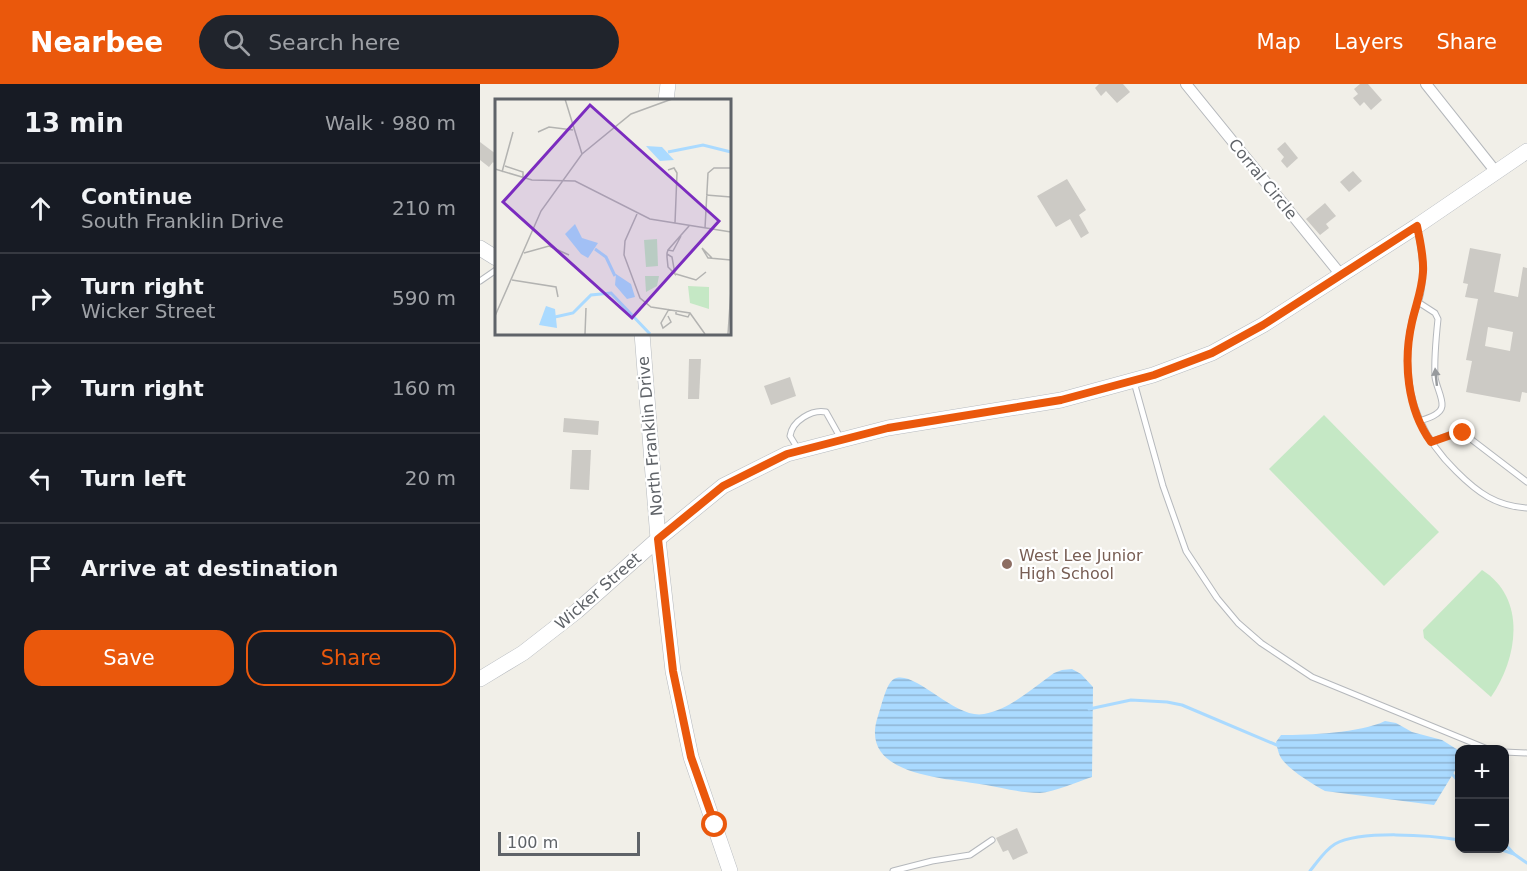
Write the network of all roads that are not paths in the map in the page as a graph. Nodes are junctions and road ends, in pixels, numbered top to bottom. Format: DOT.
graph roads {
  1 [pos="668,84"];
  2 [pos="1186,84"];
  3 [pos="1426,84"];
  4 [pos="666,99"];
  5 [pos="1527,151"];
  6 [pos="1496,172"];
  7 [pos="1417,226"];
  8 [pos="480,248"];
  9 [pos="495,257"];
  10 [pos="495,271"];
  11 [pos="1341,275"];
  12 [pos="480,281"];
  13 [pos="1418,302"];
  14 [pos="639,334"];
  15 [pos="1134,380"];
  16 [pos="1419,421"];
  17 [pos="841,440"];
  18 [pos="1431,442"];
  19 [pos="798,451"];
  20 [pos="1527,482"];
  21 [pos="1527,508"];
  22 [pos="658,539"];
  23 [pos="480,680"];
  24 [pos="1478,745"];
  25 [pos="1509,752"];
  26 [pos="1527,753"];
  27 [pos="992,840"];
  28 [pos="730,871"];
  29 [pos="893,871"];
  1 -- 4 [label="main road"];
  2 -- 11 [label="street, Corral Circle"];
  3 -- 6 [label="street"];
  5 -- 6 [label="main road, Wicker Street"];
  6 -- 7 [label="main road, Wicker Street"];
  7 -- 11 [label="main road, Wicker Street"];
  7 -- 13 [label="lane"];
  8 -- 9 [label="main road"];
  10 -- 12 [label="lane"];
  11 -- 15 [label="main road, Wicker Street"];
  13 -- 16 [label="lane"];
  16 -- 13 [label="lane, one-way"];
  14 -- 22 [label="main road, North Franklin Drive"];
  15 -- 17 [label="main road, Wicker Street"];
  15 -- 24 [label="lane"];
  16 -- 18 [label="lane"];
  17 -- 19 [label="main road, Wicker Street"];
  17 -- 19 [label="lane"];
  18 -- 20 [label="lane"];
  18 -- 21 [label="lane"];
  19 -- 22 [label="main road, Wicker Street"];
  22 -- 23 [label="main road, Wicker Street"];
  22 -- 28 [label="main road, North Franklin Drive"];
  25 -- 26 [label="lane"];
  27 -- 29 [label="lane"];
}
